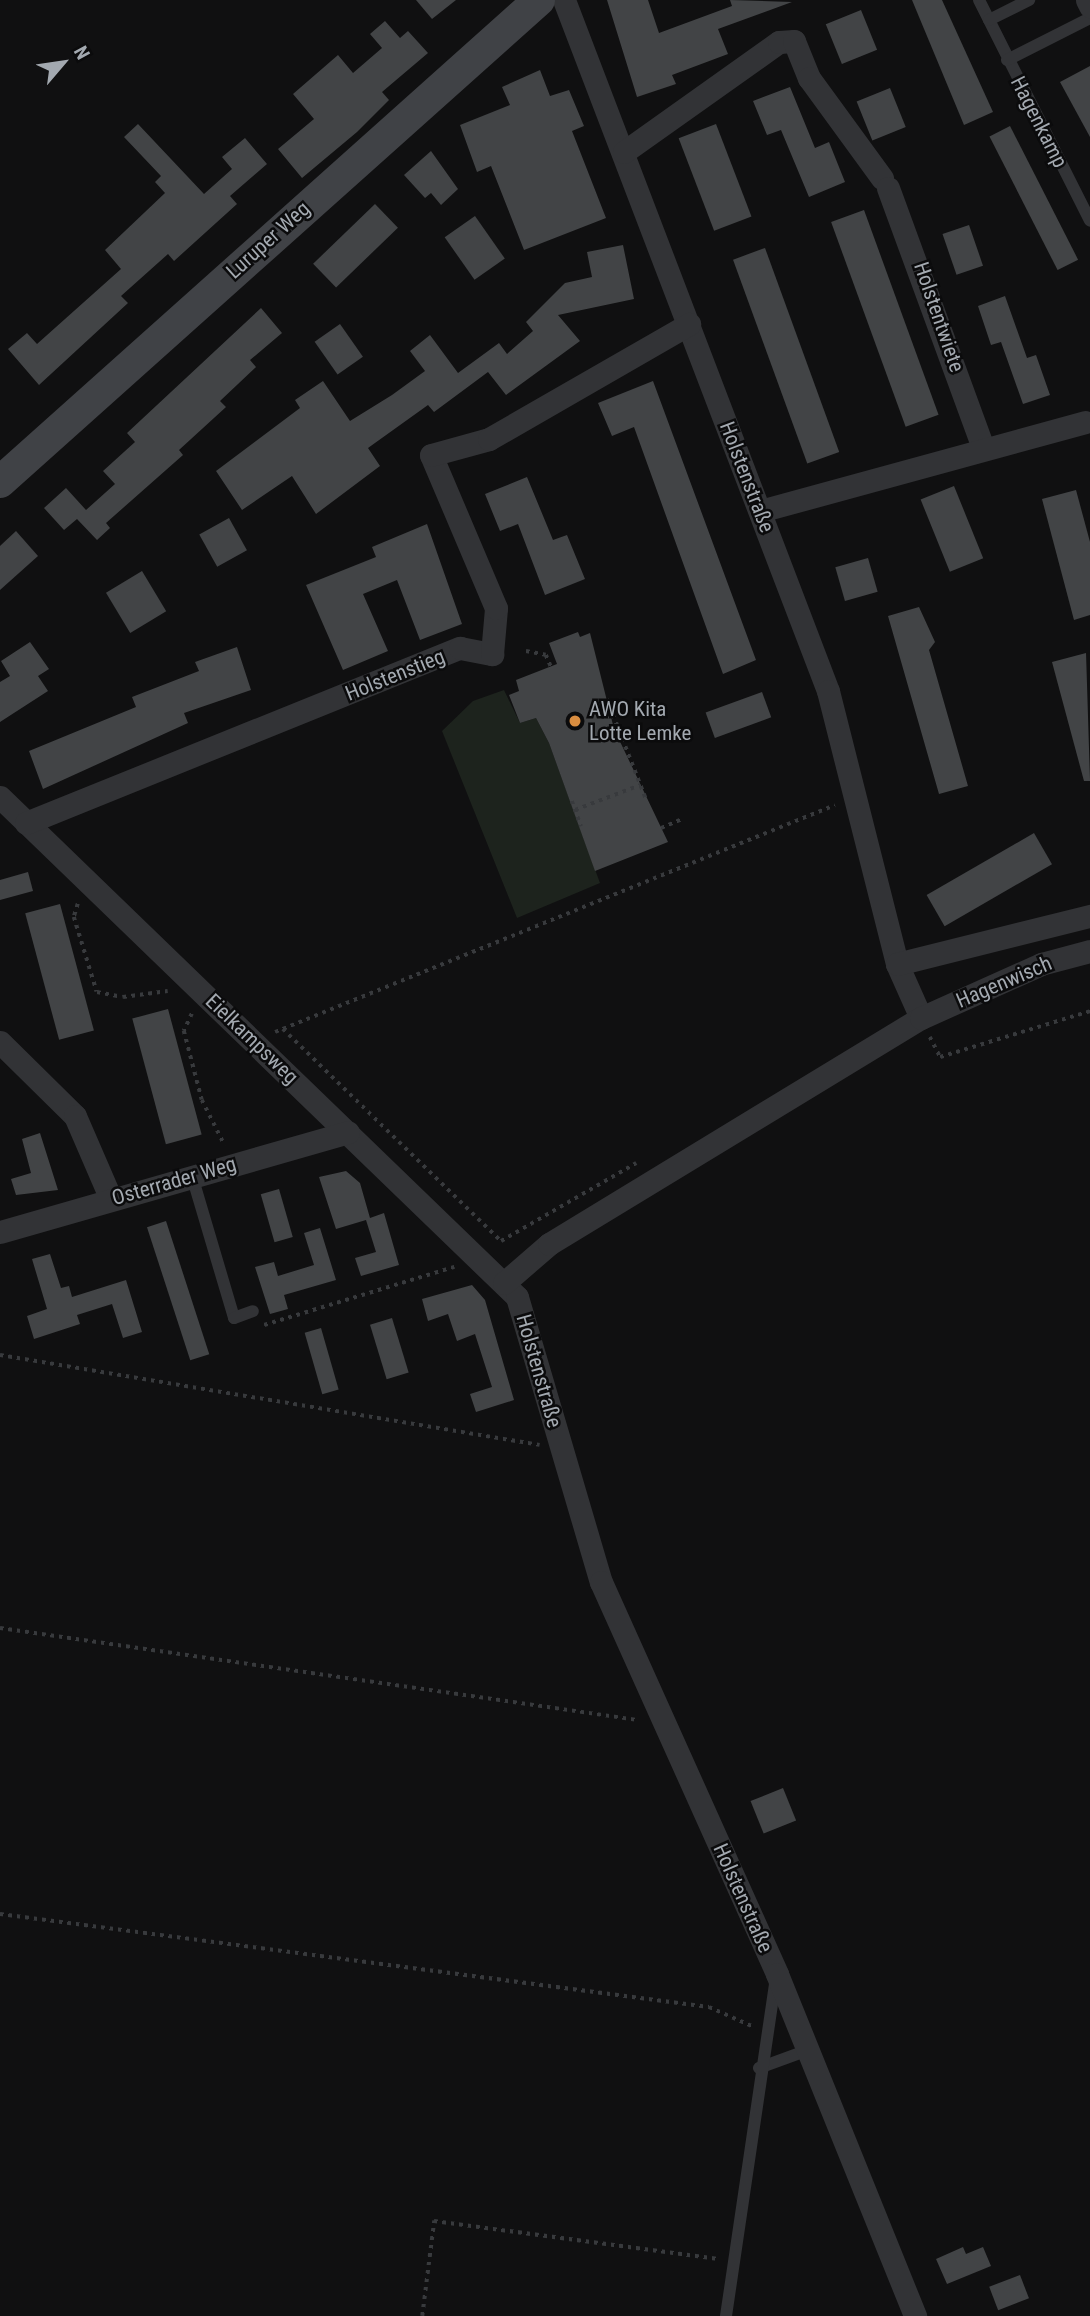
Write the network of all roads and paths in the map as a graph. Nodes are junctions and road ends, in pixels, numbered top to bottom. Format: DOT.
graph roads {
  1 [pos="539,0"];
  2 [pos="564,0"];
  3 [pos="979,0"];
  4 [pos="1028,0"];
  5 [pos="1087,0"];
  6 [pos="1090,6"];
  7 [pos="1090,18"];
  8 [pos="989,20"];
  9 [pos="1007,60"];
  10 [pos="624,152"];
  11 [pos="1090,220"];
  12 [pos="688,324"];
  13 [pos="1085,422"];
  14 [pos="983,447"];
  15 [pos="0,482"];
  16 [pos="760,511"];
  17 [pos="526,651"];
  18 [pos="551,667"];
  19 [pos="607,699"];
  20 [pos="640,785"];
  21 [pos="0,797"];
  22 [pos="853,797"];
  23 [pos="646,799"];
  24 [pos="572,801"];
  25 [pos="575,810"];
  26 [pos="684,818"];
  27 [pos="26,823"];
  28 [pos="581,826"];
  29 [pos="661,828"];
  30 [pos="86,880"];
  31 [pos="1090,916"];
  32 [pos="1090,951"];
  33 [pos="897,964"];
  34 [pos="200,989"];
  35 [pos="1090,1011"];
  36 [pos="921,1018"];
  37 [pos="283,1029"];
  38 [pos="253,1040"];
  39 [pos="0,1042"];
  40 [pos="348,1132"];
  41 [pos="646,1157"];
  42 [pos="231,1165"];
  43 [pos="192,1176"];
  44 [pos="111,1199"];
  45 [pos="0,1232"];
  46 [pos="479,1259"];
  47 [pos="504,1283"];
  48 [pos="253,1311"];
  49 [pos="0,1355"];
  50 [pos="562,1449"];
  51 [pos="0,1628"];
  52 [pos="664,1724"];
  53 [pos="0,1914"];
  54 [pos="776,1974"];
  55 [pos="764,2032"];
  56 [pos="808,2050"];
  57 [pos="759,2068"];
  58 [pos="733,2261"];
  59 [pos="422,2316"];
  60 [pos="726,2316"];
  61 [pos="915,2316"];
  1 -- 15 [label="street, Luruper Weg"];
  2 -- 10 [label="street, Holstenstraße"];
  3 -- 8 [label="lane, Hagenkamp"];
  4 -- 8 [label="lane"];
  5 -- 6 [label="street"];
  7 -- 9 [label="lane, Hagenkamp"];
  8 -- 9 [label="lane, Hagenkamp"];
  9 -- 11 [label="lane, Hagenkamp"];
  10 -- 12 [label="street, Holstenstraße"];
  10 -- 14 [label="street, Holstentwiete"];
  12 -- 16 [label="street, Holstenstraße"];
  12 -- 27 [label="street, Holstenstieg"];
  13 -- 14 [label="street"];
  14 -- 16 [label="street"];
  16 -- 22 [label="street, Holstenstraße"];
  17 -- 18 [label="path"];
  19 -- 20 [label="path"];
  20 -- 23 [label="path"];
  20 -- 25 [label="path"];
  21 -- 27 [label="street, Eielkampsweg"];
  22 -- 33 [label="street, Holstenstraße"];
  22 -- 37 [label="path"];
  24 -- 25 [label="path"];
  25 -- 28 [label="path"];
  26 -- 29 [label="path"];
  27 -- 30 [label="street, Eielkampsweg"];
  30 -- 34 [label="street, Eielkampsweg"];
  30 -- 34 [label="path"];
  31 -- 33 [label="street"];
  32 -- 36 [label="street, Hagenwisch"];
  33 -- 36 [label="street, Holstenstraße"];
  34 -- 38 [label="street, Eielkampsweg"];
  34 -- 42 [label="path"];
  35 -- 36 [label="path"];
  36 -- 47 [label="street"];
  37 -- 38 [label="path"];
  37 -- 41 [label="path"];
  38 -- 40 [label="street, Eielkampsweg"];
  39 -- 44 [label="street"];
  40 -- 42 [label="street, Osterrader Weg"];
  40 -- 46 [label="street, Eielkampsweg"];
  42 -- 43 [label="street, Osterrader Weg"];
  43 -- 44 [label="street, Osterrader Weg"];
  43 -- 48 [label="lane"];
  44 -- 45 [label="street, Osterrader Weg"];
  46 -- 47 [label="street, Eielkampsweg"];
  46 -- 48 [label="path"];
  47 -- 50 [label="street, Holstenstraße"];
  49 -- 50 [label="path"];
  50 -- 52 [label="street, Holstenstraße"];
  51 -- 52 [label="path"];
  52 -- 54 [label="street, Holstenstraße"];
  53 -- 55 [label="path"];
  54 -- 55 [label="lane, Holstenstraße"];
  54 -- 56 [label="street, Holstenstraße"];
  55 -- 57 [label="lane, Holstenstraße"];
  56 -- 57 [label="lane"];
  56 -- 61 [label="street, Holstenstraße"];
  57 -- 58 [label="lane, Holstenstraße"];
  58 -- 59 [label="path"];
  58 -- 60 [label="lane, Holstenstraße"];
}
